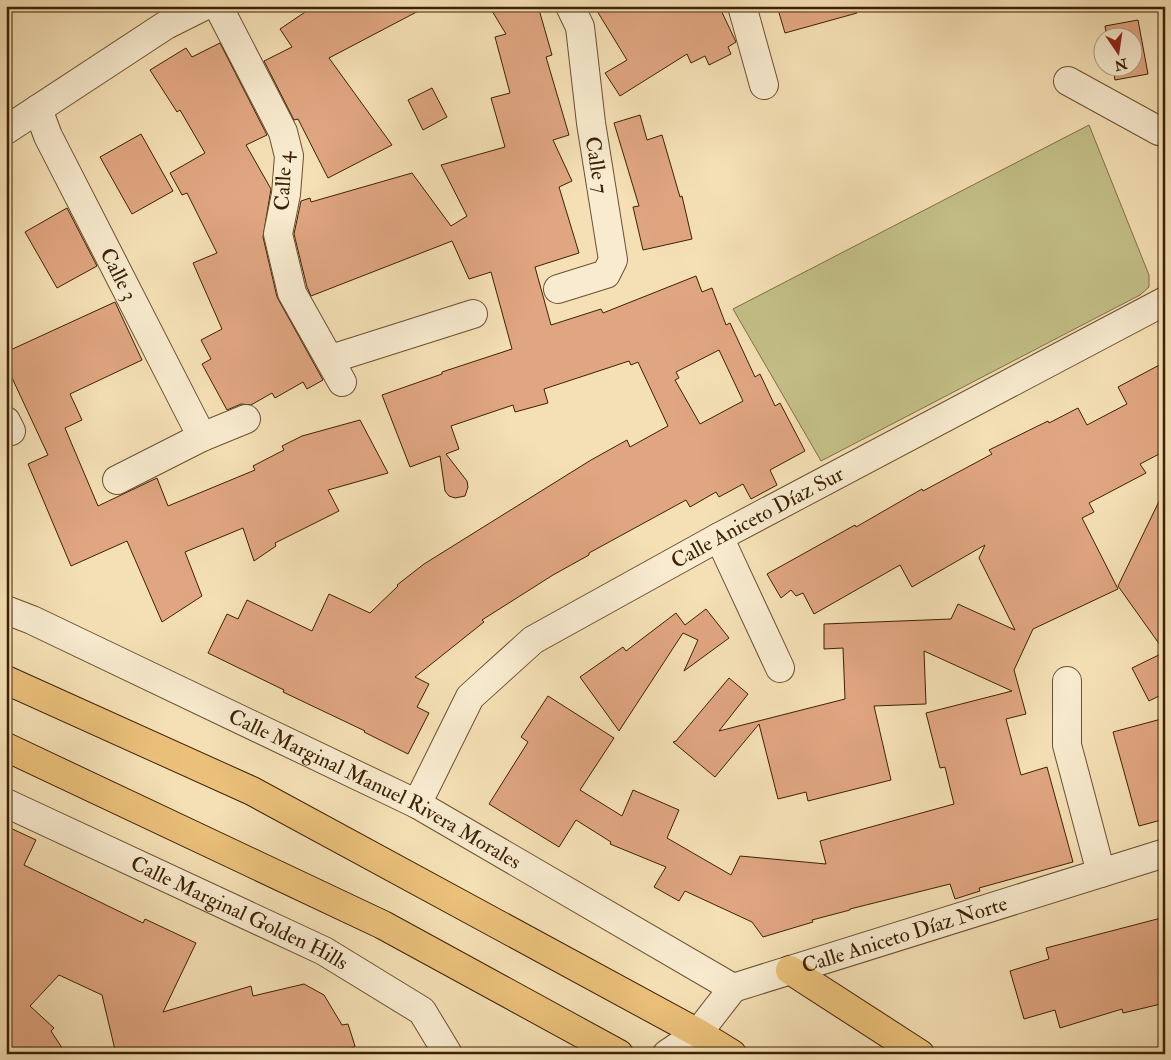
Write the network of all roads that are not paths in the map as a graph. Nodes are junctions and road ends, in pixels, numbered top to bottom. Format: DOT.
graph roads {
  1 [pos="204,6"];
  2 [pos="218,6"];
  3 [pos="570,6"];
  4 [pos="742,6"];
  5 [pos="1068,81"];
  6 [pos="764,85"];
  7 [pos="38,109"];
  8 [pos="6,130"];
  9 [pos="1165,131"];
  10 [pos="558,289"];
  11 [pos="1165,301"];
  12 [pos="473,314"];
  13 [pos="246,419"];
  14 [pos="202,437"];
  15 [pos="117,480"];
  16 [pos="719,537"];
  17 [pos="6,610"];
  18 [pos="780,668"];
  19 [pos="6,680"];
  20 [pos="1067,681"];
  21 [pos="6,747"];
  22 [pos="6,803"];
  23 [pos="417,804"];
  24 [pos="1165,853"];
  25 [pos="1101,872"];
  26 [pos="790,970"];
  27 [pos="733,988"];
  28 [pos="698,1033"];
  29 [pos="448,1054"];
  30 [pos="619,1054"];
  31 [pos="667,1054"];
  32 [pos="732,1054"];
  33 [pos="920,1054"];
  1 -- 7 [label="street"];
  2 -- 12 [label="street, Calle 4"];
  3 -- 10 [label="street, Calle 7"];
  4 -- 6 [label="street"];
  5 -- 9 [label="street"];
  7 -- 8 [label="street"];
  7 -- 14 [label="street, Calle 3"];
  11 -- 16 [label="street, Calle Aniceto Díaz Sur"];
  13 -- 14 [label="street"];
  14 -- 15 [label="street"];
  16 -- 18 [label="street"];
  16 -- 23 [label="street, Calle Aniceto Díaz Sur"];
  17 -- 23 [label="street, Calle Marginal Manuel Rivera Morales"];
  19 -- 28 [label="main road"];
  20 -- 25 [label="street"];
  21 -- 30 [label="main road"];
  22 -- 29 [label="street, Calle Marginal Golden Hills"];
  23 -- 27 [label="street, Calle Marginal Manuel Rivera Morales"];
  24 -- 25 [label="street, Calle Aniceto Díaz Norte"];
  25 -- 26 [label="street, Calle Aniceto Díaz Norte"];
  26 -- 27 [label="street, Calle Aniceto Díaz Norte"];
  26 -- 33 [label="main road"];
  27 -- 28 [label="street"];
  28 -- 31 [label="street"];
  28 -- 32 [label="main road"];
}
